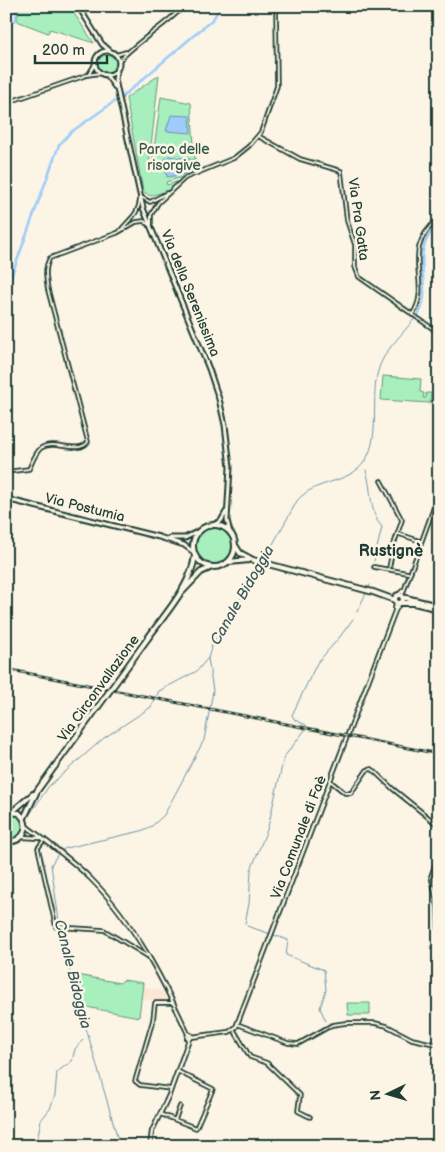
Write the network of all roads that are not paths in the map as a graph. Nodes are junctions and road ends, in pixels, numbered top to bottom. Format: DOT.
graph roads {
  1 [pos="78,6"];
  2 [pos="184,6"];
  3 [pos="276,6"];
  4 [pos="102,44"];
  5 [pos="128,51"];
  6 [pos="111,52"];
  7 [pos="102,53"];
  8 [pos="116,55"];
  9 [pos="119,61"];
  10 [pos="96,64"];
  11 [pos="117,70"];
  12 [pos="101,73"];
  13 [pos="87,75"];
  14 [pos="107,75"];
  15 [pos="117,90"];
  16 [pos="6,103"];
  17 [pos="258,136"];
  18 [pos="170,192"];
  19 [pos="140,196"];
  20 [pos="439,218"];
  21 [pos="151,226"];
  22 [pos="120,231"];
  23 [pos="413,316"];
  24 [pos="439,333"];
  25 [pos="6,472"];
  26 [pos="381,481"];
  27 [pos="439,493"];
  28 [pos="6,499"];
  29 [pos="228,507"];
  30 [pos="212,526"];
  31 [pos="201,530"];
  32 [pos="230,533"];
  33 [pos="399,534"];
  34 [pos="159,537"];
  35 [pos="421,541"];
  36 [pos="235,545"];
  37 [pos="195,554"];
  38 [pos="253,560"];
  39 [pos="227,563"];
  40 [pos="212,567"];
  41 [pos="374,567"];
  42 [pos="389,569"];
  43 [pos="408,573"];
  44 [pos="176,598"];
  45 [pos="399,599"];
  46 [pos="439,608"];
  47 [pos="330,781"];
  48 [pos="37,791"];
  49 [pos="13,811"];
  50 [pos="6,812"];
  51 [pos="24,818"];
  52 [pos="26,826"];
  53 [pos="439,826"];
  54 [pos="22,837"];
  55 [pos="42,839"];
  56 [pos="6,842"];
  57 [pos="439,855"];
  58 [pos="439,940"];
  59 [pos="147,956"];
  60 [pos="173,1003"];
  61 [pos="439,1006"];
  62 [pos="237,1024"];
  63 [pos="234,1030"];
  64 [pos="439,1032"];
  65 [pos="190,1038"];
  66 [pos="439,1045"];
  67 [pos="177,1071"];
  68 [pos="171,1089"];
  69 [pos="180,1106"];
  70 [pos="160,1114"];
  71 [pos="310,1117"];
  72 [pos="175,1120"];
  73 [pos="150,1146"];
  1 -- 4 [label="main road"];
  2 -- 5 [label="street"];
  3 -- 17 [label="street"];
  4 -- 6 [label="main road"];
  4 -- 7 [label="main road"];
  5 -- 8 [label="street"];
  5 -- 9 [label="street"];
  6 -- 7 [label="main road"];
  6 -- 8 [label="main road"];
  7 -- 10 [label="main road"];
  8 -- 9 [label="main road"];
  9 -- 11 [label="main road"];
  10 -- 12 [label="main road"];
  10 -- 13 [label="street"];
  11 -- 14 [label="main road"];
  11 -- 15 [label="main road, Via della Serenissima"];
  12 -- 13 [label="street"];
  12 -- 14 [label="main road"];
  13 -- 16 [label="street"];
  14 -- 15 [label="main road, Via della Serenissima"];
  15 -- 19 [label="main road, Via della Serenissima"];
  17 -- 18 [label="street"];
  17 -- 23 [label="street, Via Pra Gatta"];
  18 -- 19 [label="street"];
  18 -- 21 [label="street"];
  19 -- 21 [label="main road, Via della Serenissima"];
  19 -- 22 [label="street"];
  20 -- 23 [label="street"];
  21 -- 22 [label="street"];
  21 -- 29 [label="main road, Via della Serenissima"];
  22 -- 25 [label="street"];
  23 -- 24 [label="street, Via Pra Gatta"];
  26 -- 33 [label="street"];
  27 -- 35 [label="street"];
  28 -- 34 [label="main road, Via Postumia"];
  29 -- 30 [label="main road"];
  29 -- 32 [label="main road, Via della Serenissima"];
  30 -- 31 [label="main road"];
  30 -- 32 [label="main road"];
  31 -- 34 [label="main road, Via Postumia"];
  31 -- 37 [label="main road"];
  32 -- 36 [label="main road"];
  33 -- 35 [label="street"];
  33 -- 42 [label="street"];
  34 -- 37 [label="main road, Via Postumia"];
  35 -- 43 [label="street"];
  36 -- 38 [label="main road"];
  36 -- 39 [label="main road"];
  37 -- 40 [label="main road"];
  37 -- 44 [label="main road, Via Circonvallazione"];
  38 -- 39 [label="main road"];
  38 -- 45 [label="main road"];
  39 -- 40 [label="main road"];
  40 -- 44 [label="main road, Via Circonvallazione"];
  41 -- 42 [label="street"];
  42 -- 43 [label="street"];
  43 -- 45 [label="street"];
  44 -- 48 [label="main road, Via Circonvallazione, bridge"];
  45 -- 46 [label="main road"];
  45 -- 47 [label="street, Via Comunale di Faè"];
  47 -- 53 [label="street"];
  47 -- 62 [label="street, Via Comunale di Faè"];
  48 -- 49 [label="main road, Via Circonvallazione"];
  48 -- 51 [label="main road, Via Circonvallazione"];
  49 -- 50 [label="main road"];
  49 -- 51 [label="main road"];
  51 -- 52 [label="main road"];
  52 -- 54 [label="main road"];
  52 -- 55 [label="street"];
  54 -- 55 [label="street"];
  54 -- 56 [label="main road"];
  55 -- 59 [label="street"];
  55 -- 59 [label="street"];
  57 -- 58 [label="street"];
  59 -- 60 [label="street"];
  60 -- 65 [label="street"];
  60 -- 68 [label="street"];
  61 -- 64 [label="street"];
  62 -- 63 [label="street, Via Comunale di Faè"];
  62 -- 66 [label="street"];
  63 -- 65 [label="street"];
  63 -- 71 [label="street"];
  65 -- 67 [label="street"];
  67 -- 68 [label="street"];
  67 -- 72 [label="street"];
  68 -- 70 [label="street"];
  69 -- 72 [label="street"];
  70 -- 72 [label="street"];
  70 -- 73 [label="street"];
}
